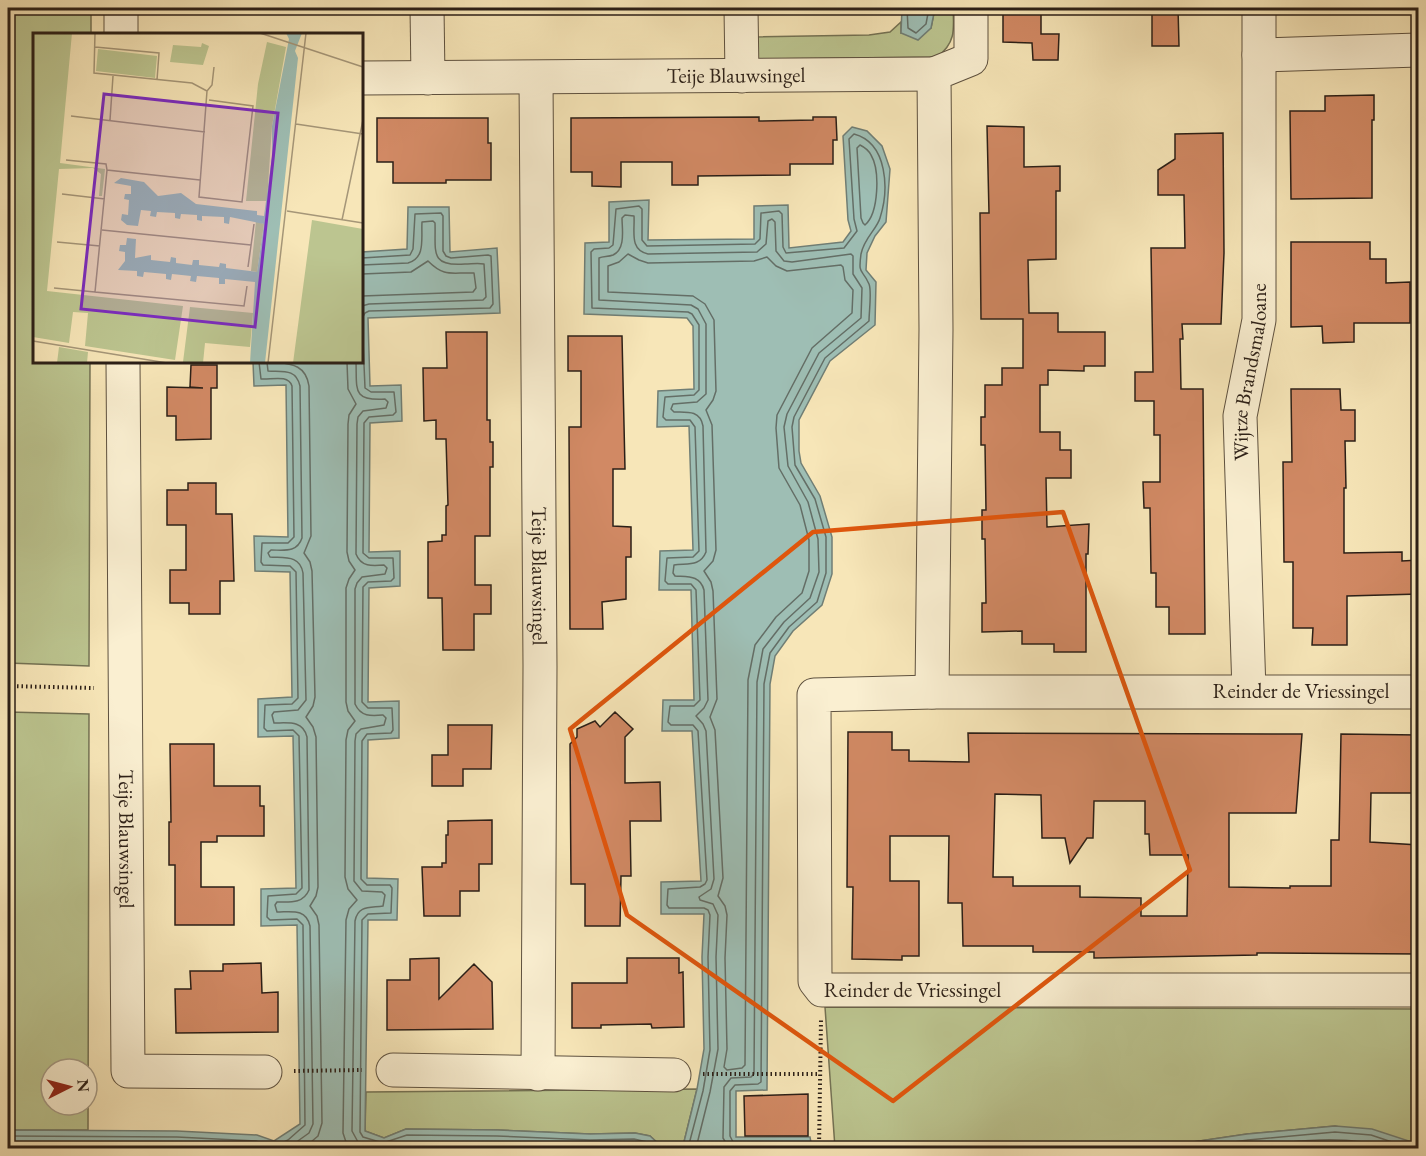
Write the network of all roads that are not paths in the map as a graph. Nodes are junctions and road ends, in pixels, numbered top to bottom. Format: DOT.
graph roads {
  1 [pos="121,8"];
  2 [pos="427,8"];
  3 [pos="741,8"];
  4 [pos="971,8"];
  5 [pos="1259,8"];
  6 [pos="121,33"];
  7 [pos="1419,50"];
  8 [pos="1259,55"];
  9 [pos="934,74"];
  10 [pos="742,76"];
  11 [pos="363,78"];
  12 [pos="428,78"];
  13 [pos="536,78"];
  14 [pos="123,363"];
  15 [pos="1249,691"];
  16 [pos="932,692"];
  17 [pos="1419,692"];
  18 [pos="1419,990"];
  19 [pos="393,1070"];
  20 [pos="265,1072"];
  21 [pos="538,1074"];
  22 [pos="674,1074"];
  1 -- 6 [label="street"];
  2 -- 12 [label="street"];
  3 -- 10 [label="street"];
  4 -- 9 [label="street"];
  5 -- 8 [label="street, Wijtze Brandsmaloane"];
  7 -- 8 [label="street"];
  8 -- 15 [label="street, Wijtze Brandsmaloane"];
  9 -- 10 [label="street, Teije Blauwsingel"];
  9 -- 16 [label="street"];
  10 -- 13 [label="street, Teije Blauwsingel"];
  11 -- 12 [label="street, Teije Blauwsingel"];
  12 -- 13 [label="street, Teije Blauwsingel"];
  13 -- 21 [label="street, Teije Blauwsingel"];
  14 -- 20 [label="street, Teije Blauwsingel"];
  15 -- 16 [label="street, Reinder de Vriessingel"];
  15 -- 17 [label="street, Reinder de Vriessingel"];
  16 -- 18 [label="street, Reinder de Vriessingel"];
  19 -- 21 [label="street"];
  21 -- 22 [label="street"];
}
